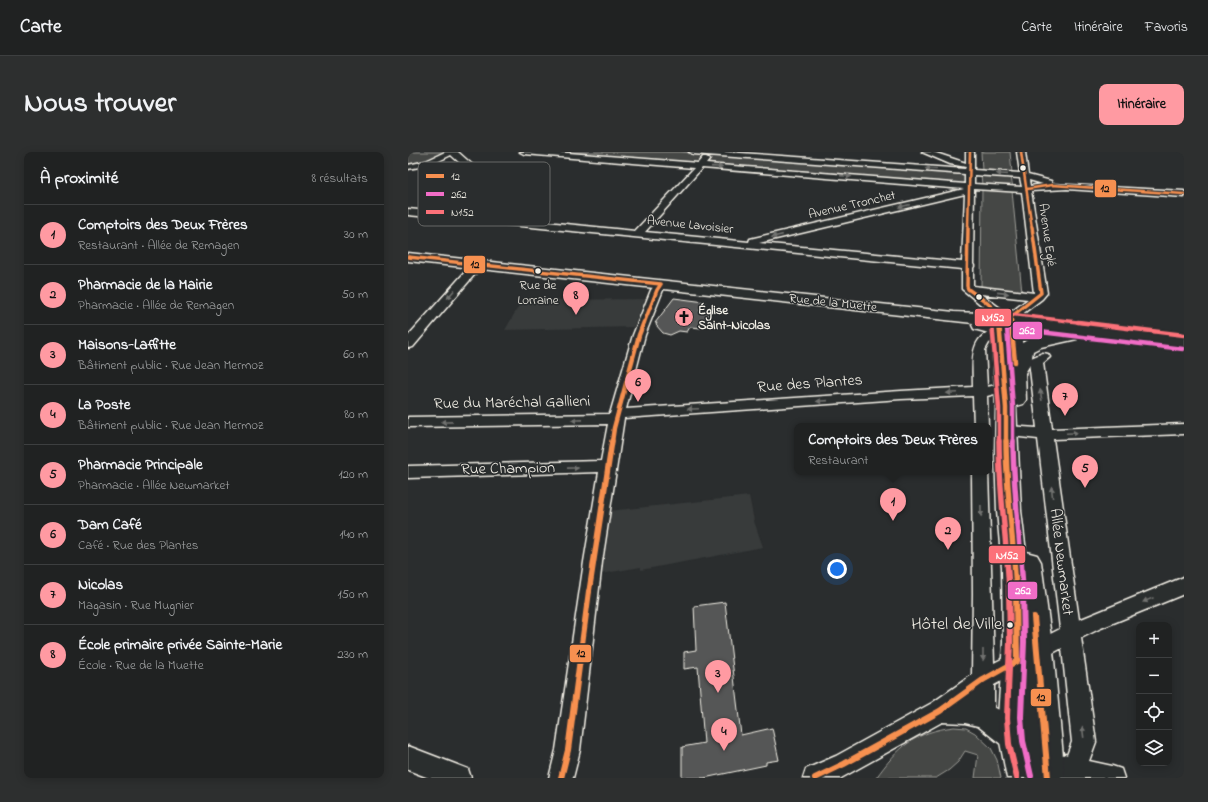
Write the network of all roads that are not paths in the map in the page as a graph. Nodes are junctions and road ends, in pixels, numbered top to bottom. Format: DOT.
graph roads {
  1 [pos="452,152"];
  2 [pos="524,152"];
  3 [pos="693,152"];
  4 [pos="926,152"];
  5 [pos="970,152"];
  6 [pos="1021,152"];
  7 [pos="712,153"];
  8 [pos="430,162"];
  9 [pos="463,162"];
  10 [pos="418,165"];
  11 [pos="701,165"];
  12 [pos="408,167"];
  13 [pos="970,169"];
  14 [pos="1024,176"];
  15 [pos="1067,186"];
  16 [pos="969,188"];
  17 [pos="1027,189"];
  18 [pos="1184,194"];
  19 [pos="408,212"];
  20 [pos="418,213"];
  21 [pos="550,225"];
  22 [pos="638,234"];
  23 [pos="741,244"];
  24 [pos="408,258"];
  25 [pos="476,265"];
  26 [pos="968,266"];
  27 [pos="661,284"];
  28 [pos="968,289"];
  29 [pos="1038,297"];
  30 [pos="924,314"];
  31 [pos="1001,333"];
  32 [pos="1110,334"];
  33 [pos="1060,336"];
  34 [pos="1184,342"];
  35 [pos="408,344"];
  36 [pos="1043,357"];
  37 [pos="1010,380"];
  38 [pos="981,391"];
  39 [pos="617,417"];
  40 [pos="408,422"];
  41 [pos="981,423"];
  42 [pos="1184,429"];
  43 [pos="1013,432"];
  44 [pos="1045,434"];
  45 [pos="608,466"];
  46 [pos="408,472"];
  47 [pos="980,475"];
  48 [pos="1184,585"];
  49 [pos="1070,634"];
  50 [pos="1027,655"];
  51 [pos="983,680"];
  52 [pos="940,710"];
  53 [pos="983,716"];
  54 [pos="1030,717"];
  55 [pos="408,758"];
  56 [pos="1049,771"];
  57 [pos="459,778"];
  58 [pos="561,778"];
  59 [pos="815,778"];
  60 [pos="1112,778"];
  1 -- 8 [label="street"];
  1 -- 9 [label="street"];
  2 -- 11 [label="street"];
  3 -- 7 [label="street"];
  4 -- 13 [label="street"];
  5 -- 13 [label="street"];
  6 -- 14 [label="street, Avenue Eglé"];
  7 -- 11 [label="street"];
  13 -- 7 [label="street, one-way"];
  10 -- 12 [label="street"];
  11 -- 16 [label="street, one-way"];
  11 -- 22 [label="street"];
  14 -- 13 [label="street, one-way"];
  13 -- 16 [label="street"];
  14 -- 15 [label="street"];
  14 -- 17 [label="street, Avenue Eglé"];
  15 -- 17 [label="street"];
  15 -- 18 [label="street"];
  16 -- 17 [label="street"];
  16 -- 23 [label="street, Avenue Tronchet, one-way"];
  16 -- 26 [label="street"];
  17 -- 29 [label="street, Avenue Eglé"];
  19 -- 20 [label="street, Avenue Lavoisier"];
  21 -- 22 [label="street, Avenue Lavoisier"];
  22 -- 23 [label="street, Avenue Lavoisier"];
  23 -- 26 [label="street, Avenue Lavoisier"];
  24 -- 25 [label="street, Rue de la Muette"];
  25 -- 27 [label="street, Rue de la Muette"];
  25 -- 35 [label="street, one-way"];
  26 -- 28 [label="street"];
  27 -- 30 [label="street, Rue de la Muette"];
  27 -- 39 [label="street"];
  28 -- 29 [label="street, one-way"];
  28 -- 31 [label="street"];
  29 -- 31 [label="street"];
  30 -- 31 [label="street, Rue de la Muette"];
  30 -- 31 [label="street, Rue de la Muette"];
  31 -- 32 [label="street"];
  31 -- 33 [label="street"];
  31 -- 37 [label="street"];
  31 -- 38 [label="street"];
  32 -- 33 [label="street"];
  32 -- 34 [label="street"];
  33 -- 37 [label="street"];
  44 -- 36 [label="street, Allée Newmarket, one-way"];
  37 -- 38 [label="street, Rue des Plantes"];
  37 -- 43 [label="street"];
  38 -- 39 [label="street, Rue des Plantes, one-way"];
  38 -- 41 [label="street"];
  39 -- 40 [label="street, Rue du Maréchal Gallieni, one-way"];
  39 -- 45 [label="street"];
  44 -- 42 [label="street, one-way"];
  43 -- 44 [label="street"];
  43 -- 50 [label="street"];
  49 -- 44 [label="street, Allée Newmarket, one-way"];
  46 -- 45 [label="street, Rue Champion, one-way"];
  45 -- 58 [label="street"];
  47 -- 51 [label="street, one-way"];
  48 -- 49 [label="street, one-way"];
  49 -- 50 [label="street"];
  56 -- 49 [label="street, Allée Newmarket, one-way"];
  50 -- 51 [label="street"];
  50 -- 54 [label="street"];
  51 -- 52 [label="street"];
  51 -- 53 [label="street"];
  52 -- 53 [label="street"];
  52 -- 59 [label="street"];
  53 -- 54 [label="street"];
  54 -- 56 [label="street"];
  55 -- 57 [label="street"];
  56 -- 60 [label="street"];
}
